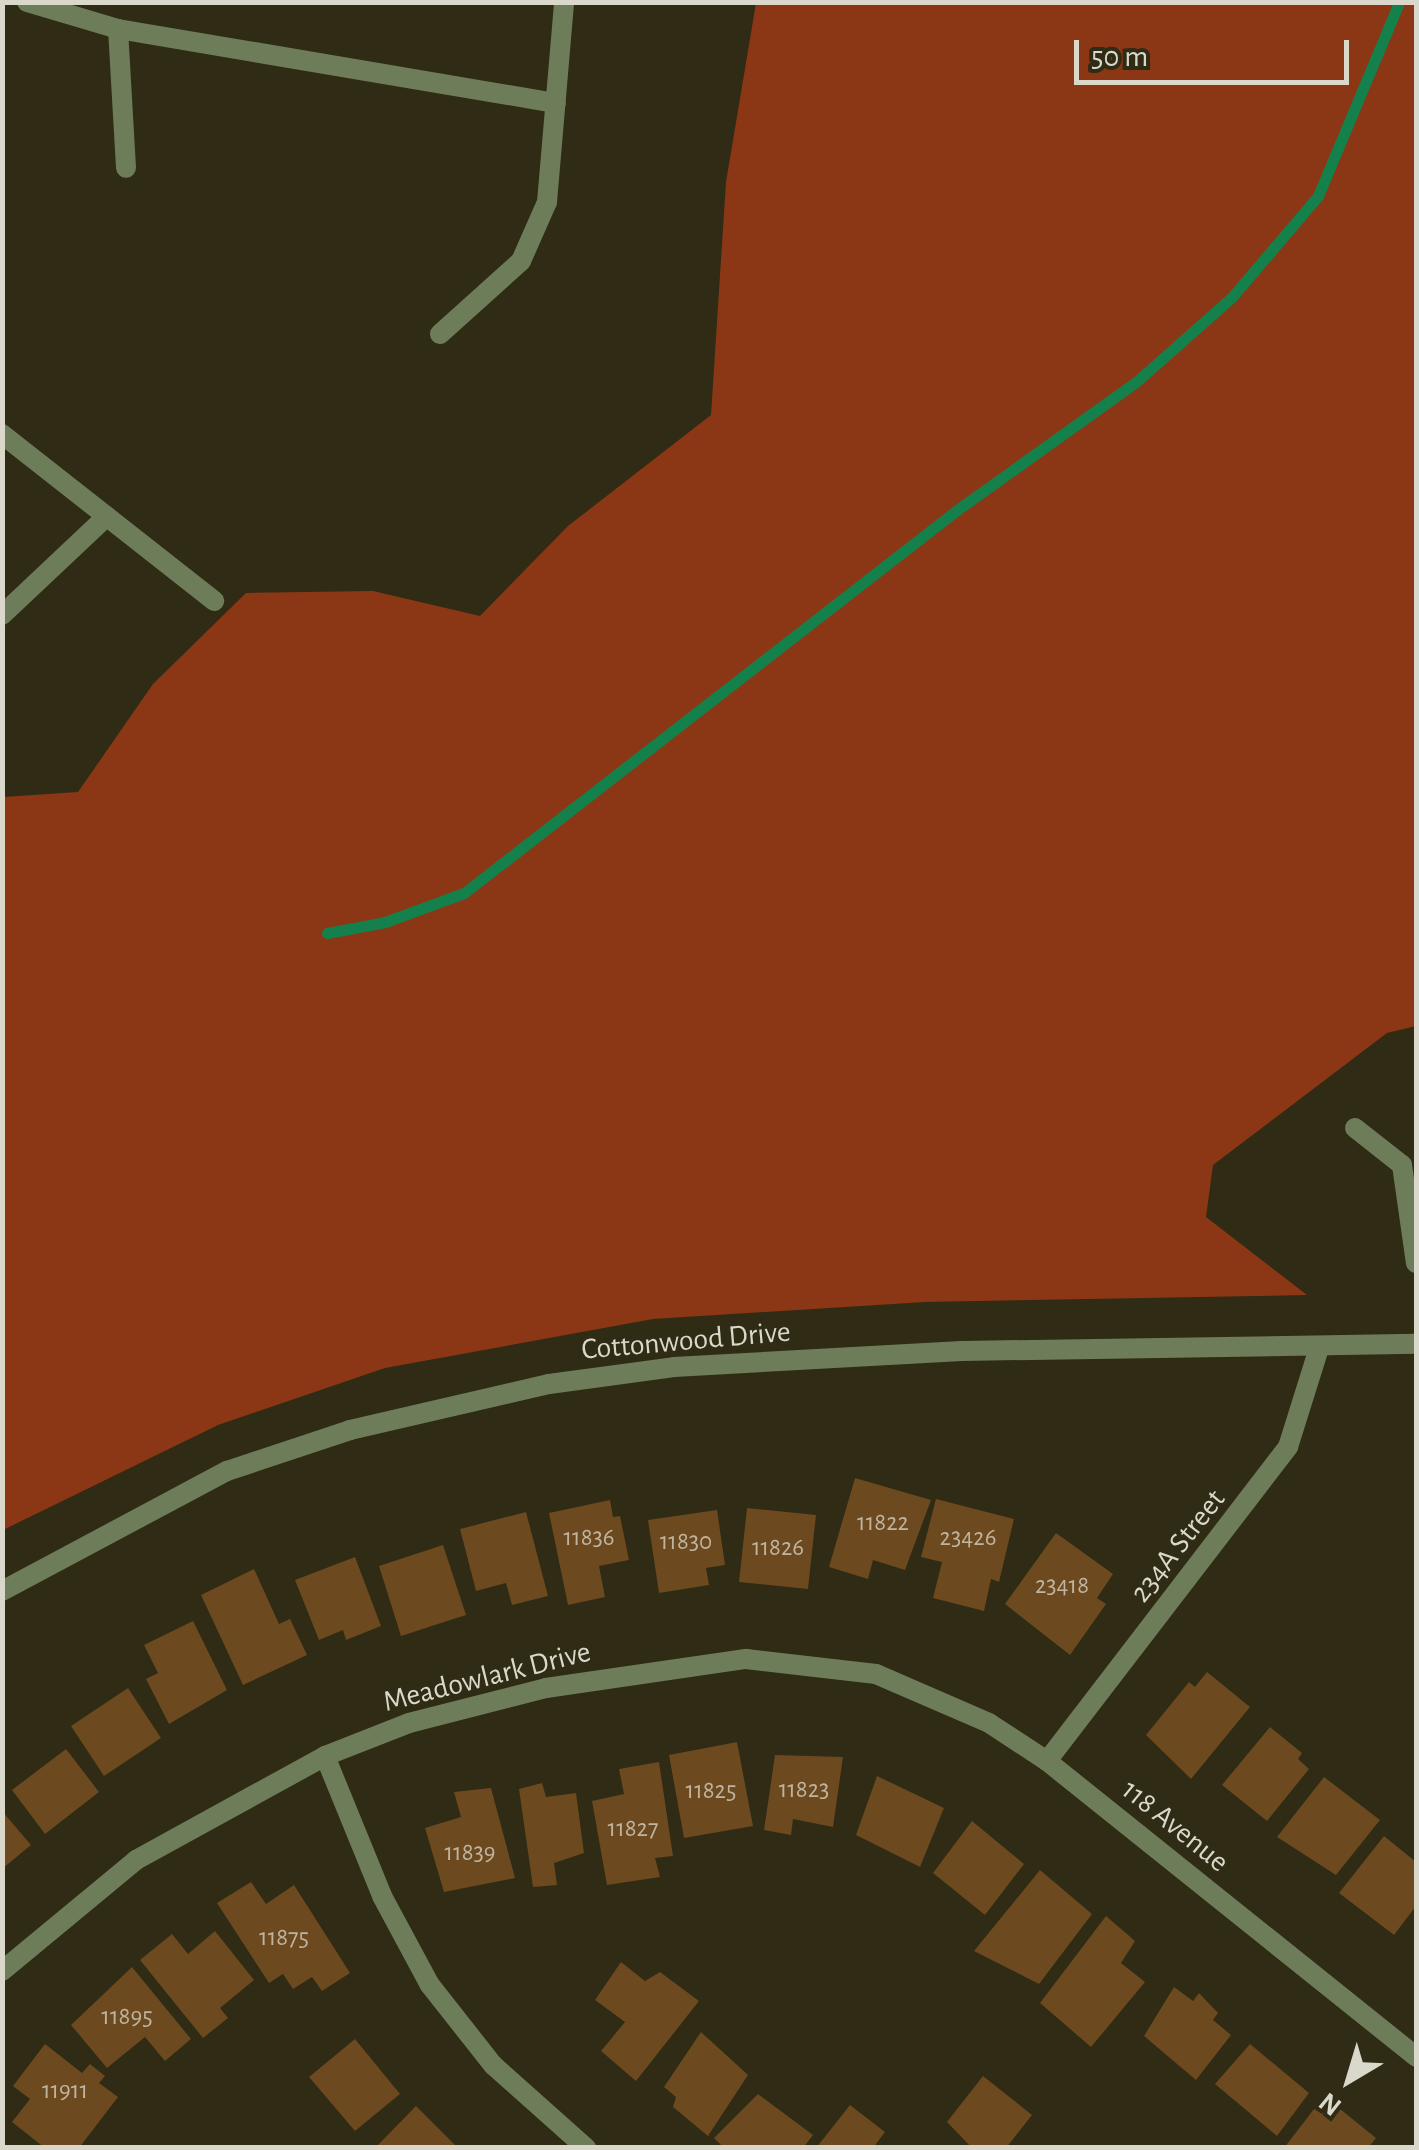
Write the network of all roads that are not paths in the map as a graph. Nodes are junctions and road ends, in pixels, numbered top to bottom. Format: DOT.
graph roads {
  1 [pos="27,2"];
  2 [pos="564,2"];
  3 [pos="118,29"];
  4 [pos="556,102"];
  5 [pos="126,168"];
  6 [pos="440,334"];
  7 [pos="2,434"];
  8 [pos="107,516"];
  9 [pos="214,601"];
  10 [pos="2,616"];
  11 [pos="1355,1128"];
  12 [pos="1409,1164"];
  13 [pos="1416,1262"];
  14 [pos="1416,1344"];
  15 [pos="1319,1348"];
  16 [pos="2,1591"];
  17 [pos="876,1674"];
  18 [pos="325,1756"];
  19 [pos="1047,1761"];
  20 [pos="2,1971"];
  21 [pos="1416,2057"];
  22 [pos="586,2148"];
  1 -- 3 [label="street"];
  2 -- 4 [label="street"];
  3 -- 4 [label="street"];
  3 -- 5 [label="street"];
  4 -- 6 [label="street"];
  7 -- 8 [label="street"];
  8 -- 9 [label="street"];
  8 -- 10 [label="street"];
  11 -- 12 [label="street"];
  12 -- 13 [label="street"];
  14 -- 15 [label="street, Cottonwood Drive"];
  15 -- 16 [label="street, Cottonwood Drive"];
  15 -- 19 [label="street, 234A Street"];
  17 -- 18 [label="street, Meadowlark Drive"];
  17 -- 19 [label="street, 118 Avenue"];
  18 -- 20 [label="street, Meadowlark Drive"];
  18 -- 22 [label="street"];
  19 -- 21 [label="street, 118 Avenue"];
}
